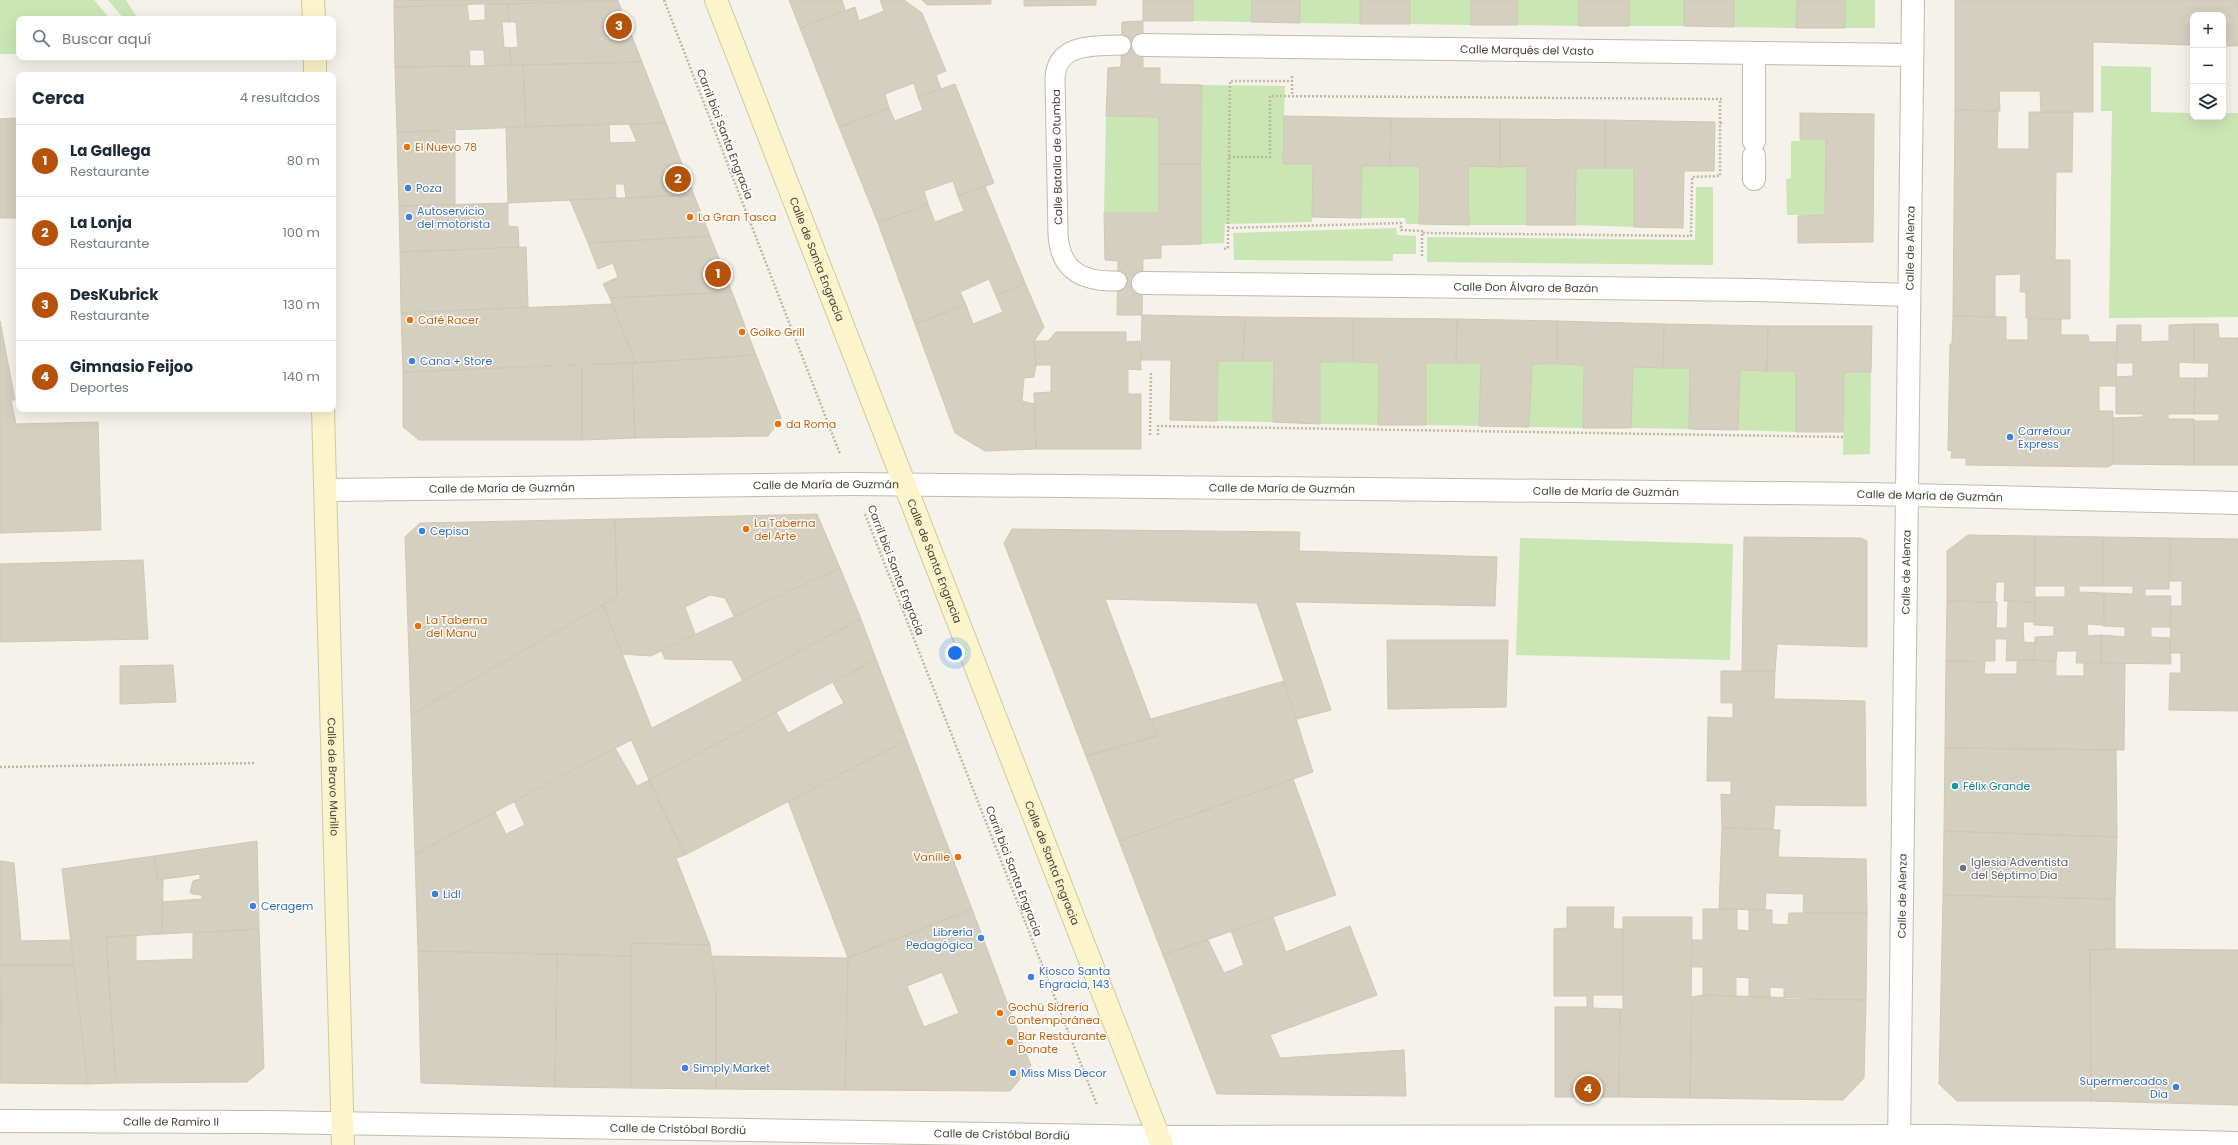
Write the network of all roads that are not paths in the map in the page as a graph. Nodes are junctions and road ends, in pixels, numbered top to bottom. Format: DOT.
graph roads {
  1 [pos="313,0"];
  2 [pos="716,0"];
  3 [pos="1913,0"];
  4 [pos="314,16"];
  5 [pos="1132,45"];
  6 [pos="1754,54"];
  7 [pos="1912,55"];
  8 [pos="315,60"];
  9 [pos="315,72"];
  10 [pos="1754,179"];
  11 [pos="1117,281"];
  12 [pos="1143,282"];
  13 [pos="1909,295"];
  14 [pos="323,412"];
  15 [pos="905,485"];
  16 [pos="326,490"];
  17 [pos="1906,495"];
  18 [pos="2238,503"];
  19 [pos="0,1121"];
  20 [pos="342,1124"];
  21 [pos="1160,1141"];
  22 [pos="1899,1141"];
  23 [pos="2238,1143"];
  24 [pos="343,1145"];
  1 -- 4 [label="main road"];
  2 -- 15 [label="main road, Calle de Santa Engracia"];
  3 -- 7 [label="street, Calle de Alenza"];
  5 -- 6 [label="street, Calle Marqués del Vasto"];
  5 -- 11 [label="lane, Calle Batalla de Otumba"];
  6 -- 7 [label="street, Calle Marqués del Vasto"];
  6 -- 10 [label="street"];
  7 -- 13 [label="street, Calle de Alenza"];
  8 -- 9 [label="main road"];
  12 -- 13 [label="street, Calle Don Álvaro de Bazán"];
  13 -- 17 [label="street, Calle de Alenza"];
  14 -- 16 [label="main road, Calle de Bravo Murillo"];
  15 -- 16 [label="street, Calle de María de Guzmán"];
  15 -- 17 [label="street, Calle de María de Guzmán"];
  15 -- 21 [label="main road, Calle de Santa Engracia"];
  16 -- 20 [label="main road, Calle de Bravo Murillo"];
  17 -- 18 [label="street, Calle de María de Guzmán"];
  17 -- 22 [label="street, Calle de Alenza"];
  19 -- 20 [label="street, Calle de Ramiro II"];
  20 -- 21 [label="street, Calle de Cristóbal Bordiú"];
  20 -- 24 [label="main road, Calle de Bravo Murillo"];
  21 -- 22 [label="street, Calle de Cristóbal Bordiú"];
  22 -- 23 [label="street, Calle de Cristóbal Bordiú"];
}
